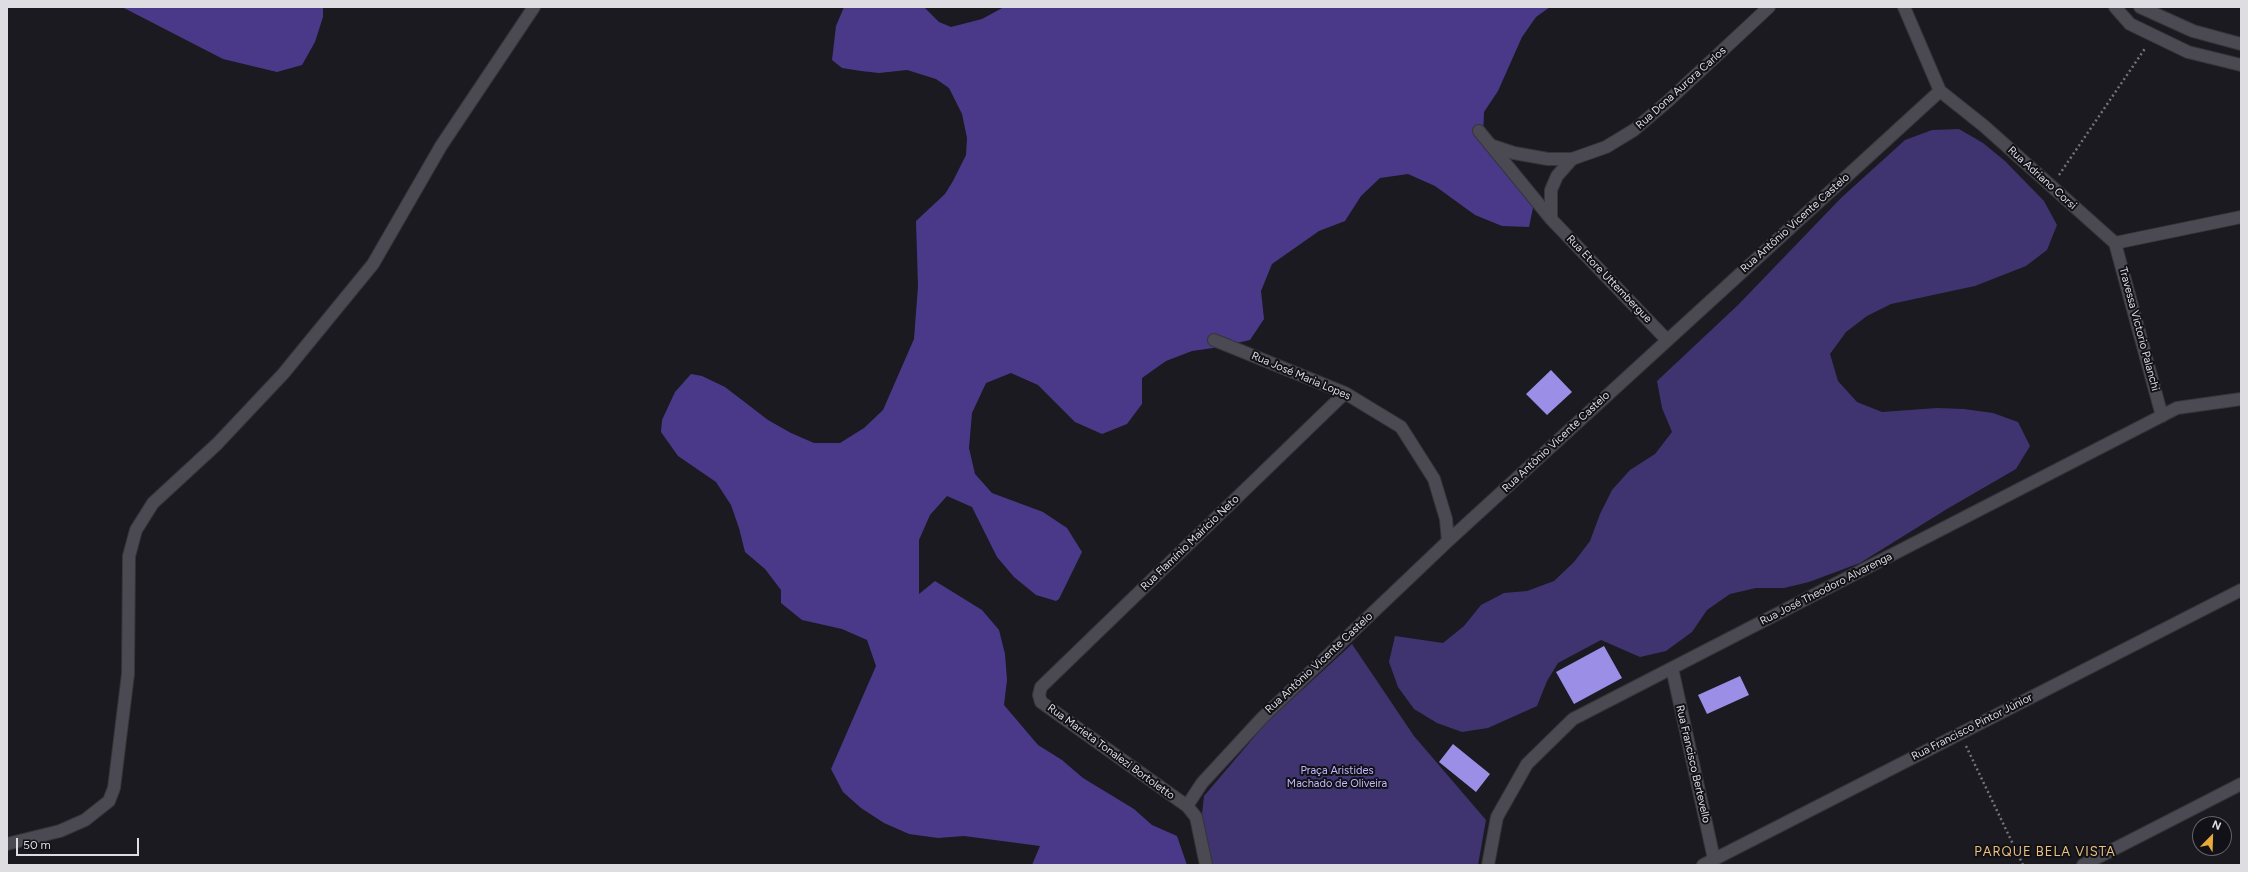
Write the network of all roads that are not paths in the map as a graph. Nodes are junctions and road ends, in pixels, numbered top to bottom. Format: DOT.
graph roads {
  1 [pos="534,7"];
  2 [pos="1769,7"];
  3 [pos="1904,7"];
  4 [pos="2115,7"];
  5 [pos="2140,7"];
  6 [pos="2241,44"];
  7 [pos="2241,65"];
  8 [pos="1940,91"];
  9 [pos="1479,131"];
  10 [pos="1490,145"];
  11 [pos="1572,159"];
  12 [pos="2241,217"];
  13 [pos="1551,219"];
  14 [pos="2115,243"];
  15 [pos="1214,340"];
  16 [pos="1667,340"];
  17 [pos="1345,393"];
  18 [pos="2241,399"];
  19 [pos="2162,416"];
  20 [pos="1448,541"];
  21 [pos="2241,590"];
  22 [pos="1672,668"];
  23 [pos="1039,695"];
  24 [pos="2241,784"];
  25 [pos="1188,806"];
  26 [pos="7,844"];
  27 [pos="1714,862"];
  28 [pos="1206,865"];
  29 [pos="1488,865"];
  30 [pos="1703,865"];
  31 [pos="2082,865"];
  1 -- 26 [label="street"];
  2 -- 11 [label="street, Rua Dona Aurora Carlos"];
  3 -- 8 [label="street, Rua Adriano Corsi"];
  4 -- 7 [label="street"];
  5 -- 6 [label="street"];
  8 -- 14 [label="street, Rua Adriano Corsi"];
  8 -- 16 [label="street, Rua Antônio Vicente Castelo"];
  9 -- 10 [label="street, Rua Etore Uttembergue"];
  10 -- 11 [label="street, Rua Dona Aurora Carlos"];
  10 -- 13 [label="street, Rua Etore Uttembergue"];
  11 -- 13 [label="street"];
  12 -- 14 [label="street"];
  13 -- 16 [label="street, Rua Etore Uttembergue"];
  14 -- 19 [label="street, Travessa Victorio Palanchi"];
  15 -- 17 [label="street, Rua José Maria Lopes"];
  16 -- 20 [label="street, Rua Antônio Vicente Castelo"];
  17 -- 20 [label="street, Rua José Maria Lopes"];
  17 -- 23 [label="street, Rua Flamínio Mairício Neto"];
  18 -- 19 [label="street, Rua José Theodoro Alvarenga"];
  19 -- 22 [label="street, Rua José Theodoro Alvarenga"];
  20 -- 25 [label="street, Rua Antônio Vicente Castelo"];
  21 -- 27 [label="street, Rua Francisco Pintor Júnior"];
  22 -- 27 [label="street, Rua Francisco Bertevello"];
  22 -- 29 [label="street, Rua José Theodoro Alvarenga"];
  23 -- 25 [label="street, Rua Marieta Tonalezi Bortoletto"];
  24 -- 31 [label="street"];
  25 -- 28 [label="street"];
  27 -- 30 [label="street, Rua Francisco Pintor Júnior"];
}
